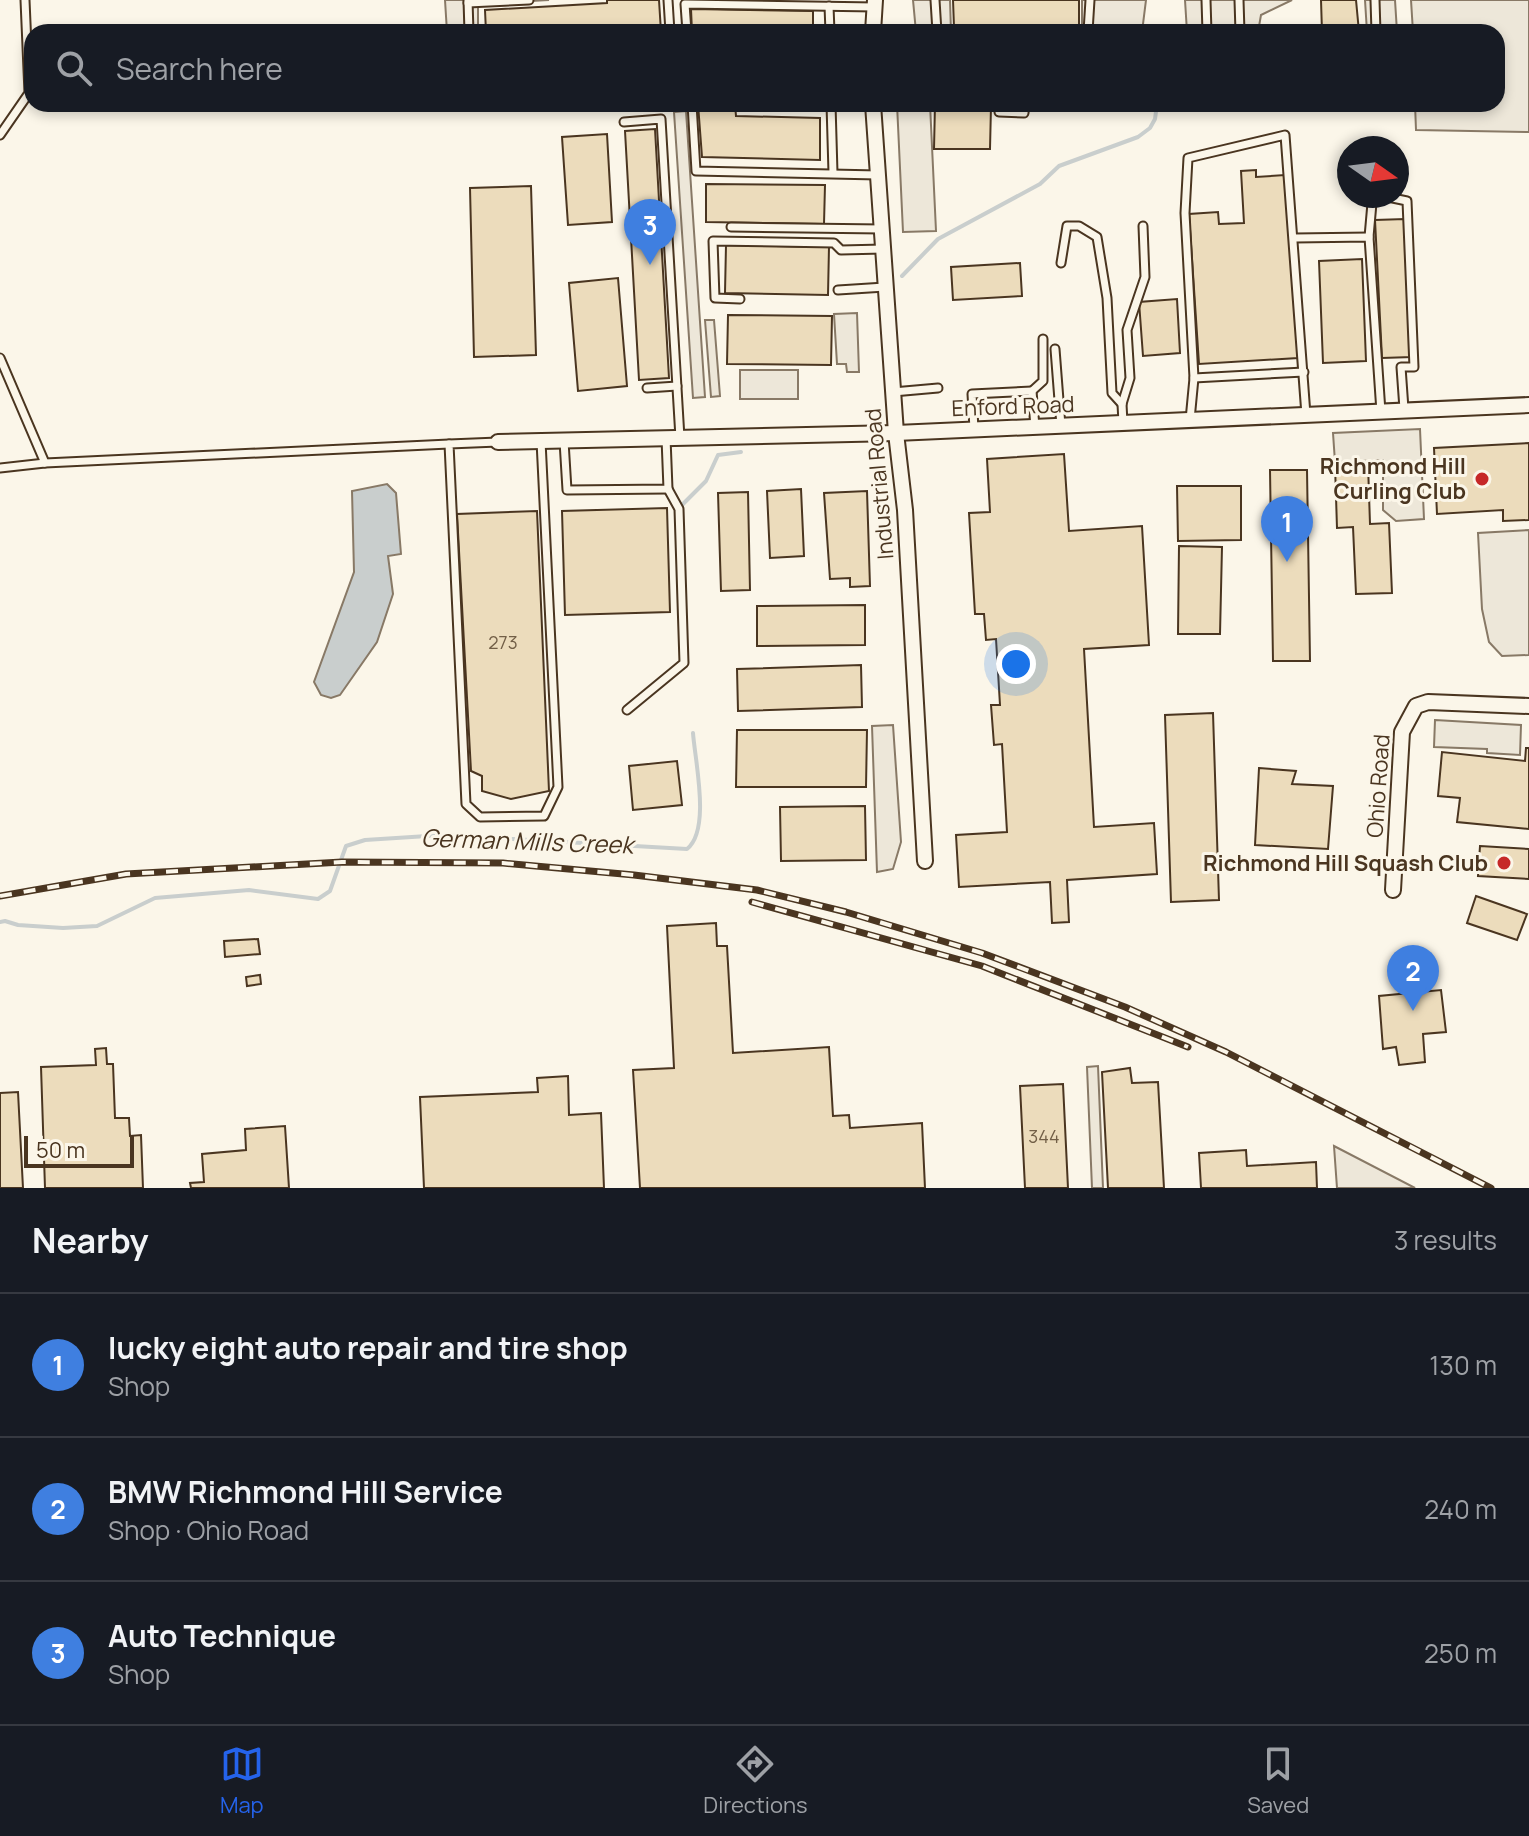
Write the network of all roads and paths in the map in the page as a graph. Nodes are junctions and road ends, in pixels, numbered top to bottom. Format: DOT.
graph roads {
  1 [pos="25,0"];
  2 [pos="529,0"];
  3 [pos="668,0"];
  4 [pos="935,0"];
  5 [pos="1090,0"];
  6 [pos="1206,0"];
  7 [pos="1239,0"];
  8 [pos="1375,0"];
  9 [pos="468,1"];
  10 [pos="875,3"];
  11 [pos="829,6"];
  12 [pos="26,24"];
  13 [pos="469,24"];
  14 [pos="670,24"];
  15 [pos="686,24"];
  16 [pos="830,24"];
  17 [pos="874,24"];
  18 [pos="936,24"];
  19 [pos="1088,24"];
  20 [pos="1207,24"];
  21 [pos="1240,24"];
  22 [pos="1376,24"];
  23 [pos="24,100"];
  24 [pos="692,112"];
  25 [pos="831,112"];
  26 [pos="874,112"];
  27 [pos="999,112"];
  28 [pos="1024,112"];
  29 [pos="624,122"];
  30 [pos="0,135"];
  31 [pos="833,173"];
  32 [pos="878,175"];
  33 [pos="1143,226"];
  34 [pos="731,227"];
  35 [pos="882,229"];
  36 [pos="1369,237"];
  37 [pos="1295,238"];
  38 [pos="883,249"];
  39 [pos="1061,263"];
  40 [pos="885,287"];
  41 [pos="838,290"];
  42 [pos="740,299"];
  43 [pos="1043,339"];
  44 [pos="1055,349"];
  45 [pos="0,358"];
  46 [pos="1304,372"];
  47 [pos="1194,378"];
  48 [pos="677,386"];
  49 [pos="647,388"];
  50 [pos="938,388"];
  51 [pos="1032,391"];
  52 [pos="893,392"];
  53 [pos="1122,404"];
  54 [pos="1529,405"];
  55 [pos="1404,411"];
  56 [pos="1381,412"];
  57 [pos="1306,415"];
  58 [pos="1190,420"];
  59 [pos="1123,423"];
  60 [pos="1061,426"];
  61 [pos="1035,427"];
  62 [pos="974,429"];
  63 [pos="896,433"];
  64 [pos="673,438"];
  65 [pos="541,441"];
  66 [pos="564,441"];
  67 [pos="498,442"];
  68 [pos="449,444"];
  69 [pos="45,463"];
  70 [pos="0,468"];
  71 [pos="668,489"];
  72 [pos="1529,706"];
  73 [pos="627,710"];
  74 [pos="925,861"];
  75 [pos="1393,890"];
  1 -- 12 [label="lane"];
  2 -- 9 [label="lane"];
  3 -- 14 [label="lane"];
  4 -- 18 [label="lane"];
  5 -- 19 [label="lane"];
  6 -- 20 [label="lane"];
  7 -- 21 [label="lane"];
  8 -- 22 [label="lane"];
  9 -- 13 [label="lane"];
  10 -- 11 [label="lane"];
  10 -- 17 [label="street"];
  11 -- 15 [label="lane"];
  11 -- 16 [label="lane"];
  23 -- 30 [label="lane"];
  24 -- 31 [label="lane"];
  25 -- 31 [label="lane"];
  26 -- 32 [label="street, Industrial Road"];
  27 -- 28 [label="lane"];
  29 -- 48 [label="lane"];
  31 -- 32 [label="lane"];
  32 -- 35 [label="street, Industrial Road"];
  33 -- 53 [label="lane"];
  34 -- 35 [label="lane"];
  35 -- 38 [label="street, Industrial Road"];
  36 -- 37 [label="lane"];
  36 -- 55 [label="lane"];
  36 -- 56 [label="lane"];
  37 -- 46 [label="lane"];
  37 -- 47 [label="lane"];
  38 -- 40 [label="street, Industrial Road"];
  38 -- 42 [label="lane"];
  39 -- 53 [label="lane"];
  40 -- 41 [label="lane"];
  40 -- 52 [label="street, Industrial Road"];
  43 -- 51 [label="lane"];
  44 -- 60 [label="lane"];
  45 -- 69 [label="lane"];
  46 -- 47 [label="lane"];
  46 -- 57 [label="lane"];
  47 -- 58 [label="lane"];
  48 -- 49 [label="lane"];
  48 -- 64 [label="lane"];
  50 -- 52 [label="lane"];
  51 -- 61 [label="lane"];
  51 -- 62 [label="lane"];
  52 -- 63 [label="street, Industrial Road"];
  53 -- 59 [label="lane"];
  54 -- 55 [label="street, Enford Road"];
  55 -- 56 [label="street, Enford Road"];
  56 -- 57 [label="street, Enford Road"];
  57 -- 58 [label="street, Enford Road"];
  58 -- 59 [label="street, Enford Road"];
  59 -- 60 [label="street, Enford Road"];
  60 -- 61 [label="street, Enford Road"];
  61 -- 62 [label="street, Enford Road"];
  62 -- 63 [label="street, Enford Road"];
  63 -- 64 [label="street, Enford Road"];
  63 -- 74 [label="street, Industrial Road"];
  64 -- 66 [label="street, Enford Road"];
  64 -- 71 [label="lane"];
  65 -- 66 [label="street, Enford Road"];
  65 -- 67 [label="street, Enford Road"];
  65 -- 68 [label="lane"];
  66 -- 71 [label="lane"];
  67 -- 68 [label="lane"];
  68 -- 69 [label="lane"];
  69 -- 70 [label="lane"];
  71 -- 73 [label="lane"];
  72 -- 75 [label="street, Ohio Road"];
}
